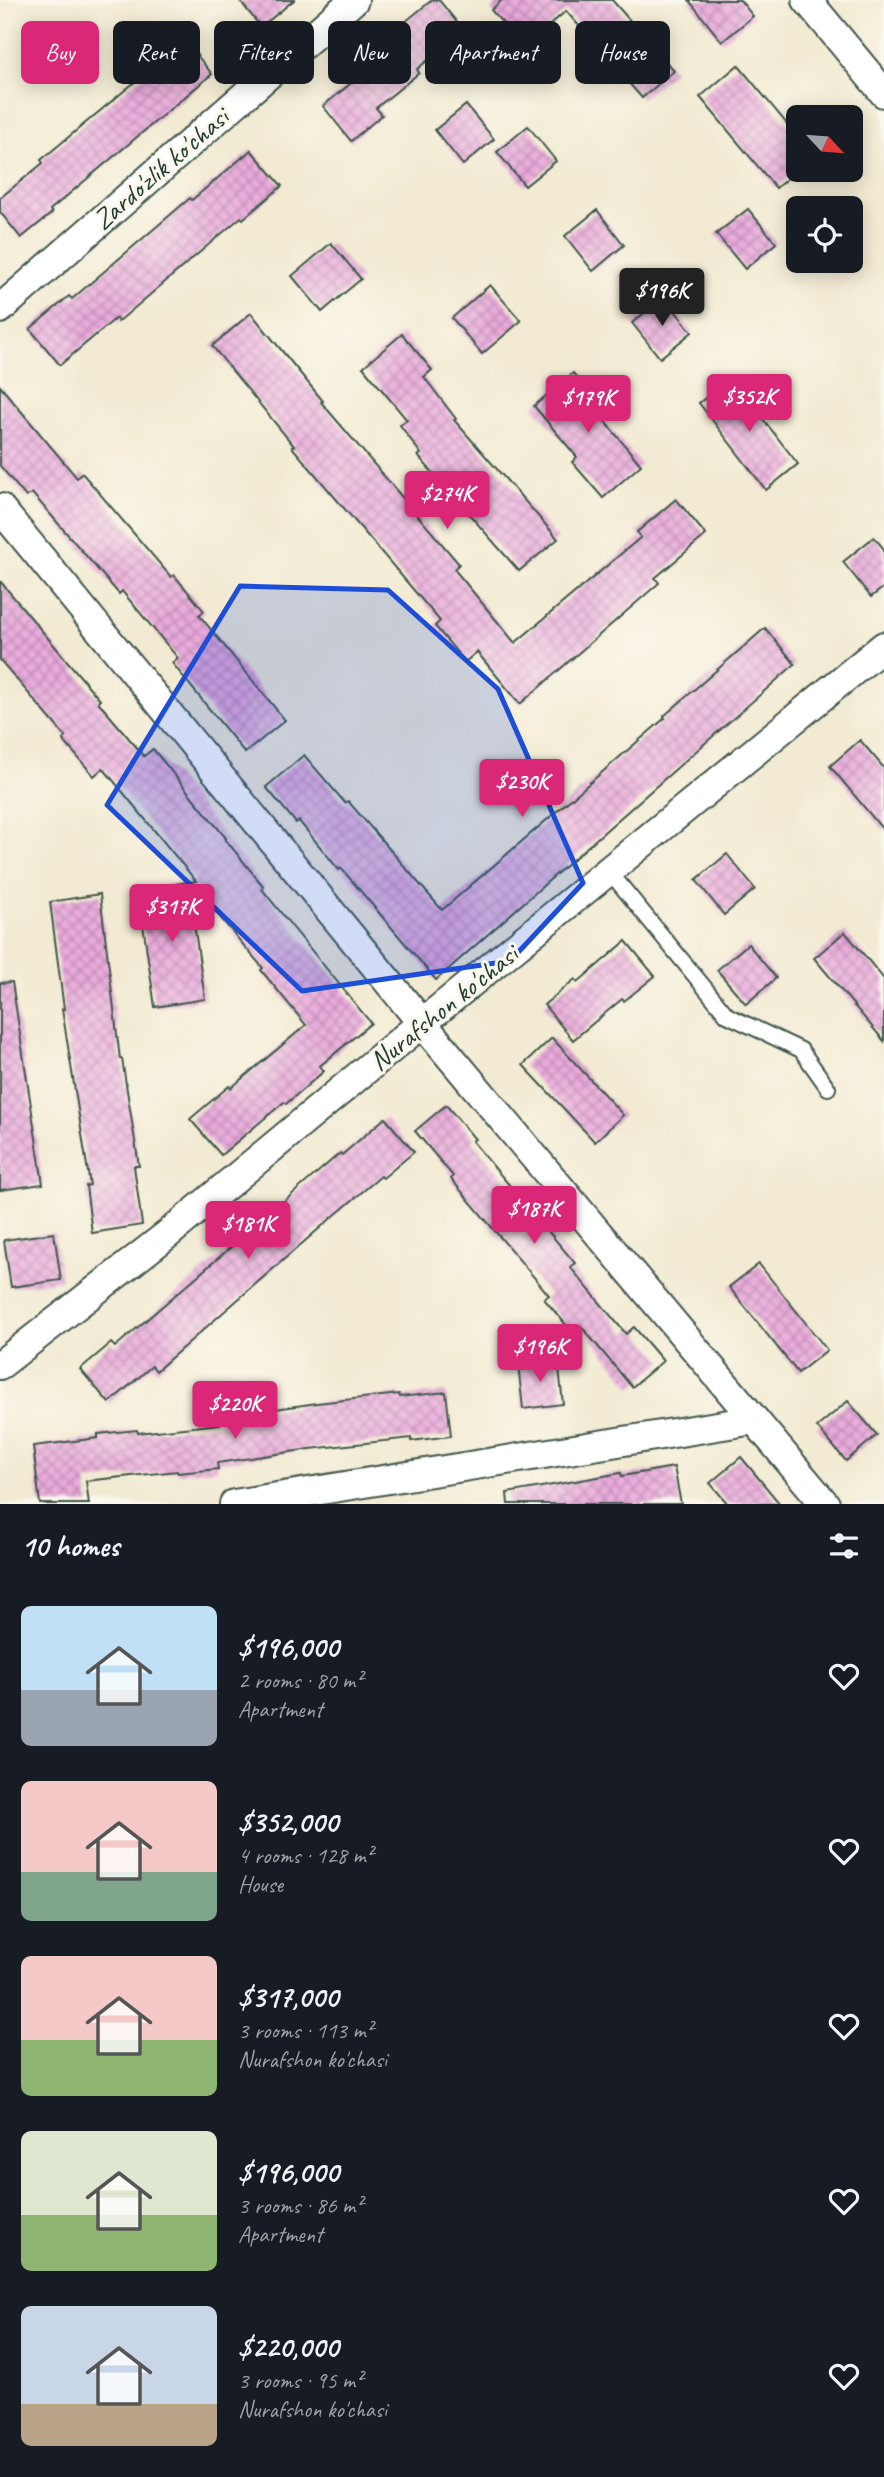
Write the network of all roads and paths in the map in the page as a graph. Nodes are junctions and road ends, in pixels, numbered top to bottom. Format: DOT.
graph roads {
  1 [pos="354,0"];
  2 [pos="807,0"];
  3 [pos="884,93"];
  4 [pos="0,309"];
  5 [pos="0,508"];
  6 [pos="884,646"];
  7 [pos="609,871"];
  8 [pos="422,1023"];
  9 [pos="828,1088"];
  10 [pos="0,1365"];
  11 [pos="754,1420"];
  12 [pos="234,1504"];
  13 [pos="825,1504"];
  1 -- 4 [label="street, Zardo'zlik ko'chasi"];
  2 -- 3 [label="street"];
  5 -- 8 [label="street"];
  6 -- 7 [label="street, Nurafshon ko'chasi"];
  7 -- 8 [label="street, Nurafshon ko'chasi"];
  7 -- 9 [label="lane"];
  8 -- 10 [label="street, Nurafshon ko'chasi"];
  8 -- 11 [label="street"];
  11 -- 12 [label="street"];
  11 -- 13 [label="street"];
}
